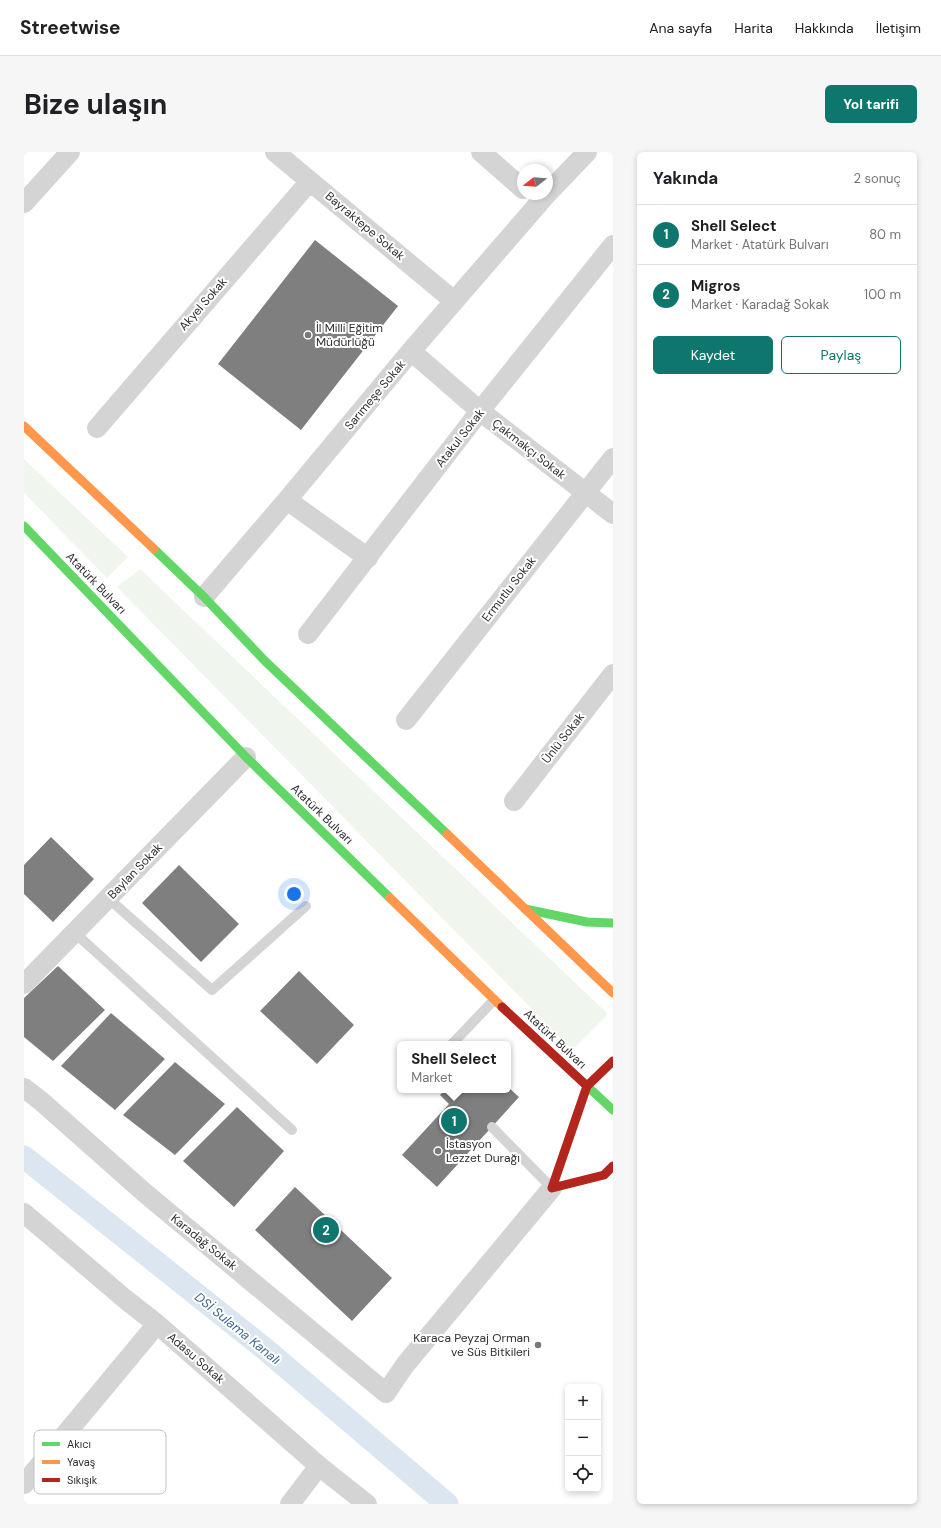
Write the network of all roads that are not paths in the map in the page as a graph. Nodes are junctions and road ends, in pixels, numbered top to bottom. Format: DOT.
graph roads {
  1 [pos="70,152"];
  2 [pos="275,152"];
  3 [pos="481,152"];
  4 [pos="587,152"];
  5 [pos="310,181"];
  6 [pos="517,184"];
  7 [pos="553,184"];
  8 [pos="537,200"];
  9 [pos="24,203"];
  10 [pos="613,245"];
  11 [pos="454,301"];
  12 [pos="411,352"];
  13 [pos="480,411"];
  14 [pos="24,426"];
  15 [pos="97,428"];
  16 [pos="613,458"];
  17 [pos="585,492"];
  18 [pos="287,500"];
  19 [pos="613,514"];
  20 [pos="24,526"];
  21 [pos="368,558"];
  22 [pos="204,597"];
  23 [pos="308,634"];
  24 [pos="613,674"];
  25 [pos="406,720"];
  26 [pos="246,757"];
  27 [pos="514,801"];
  28 [pos="109,899"];
  29 [pos="306,906"];
  30 [pos="524,909"];
  31 [pos="613,923"];
  32 [pos="75,933"];
  33 [pos="24,984"];
  34 [pos="613,993"];
  35 [pos="494,1000"];
  36 [pos="455,1041"];
  37 [pos="613,1061"];
  38 [pos="587,1086"];
  39 [pos="24,1088"];
  40 [pos="613,1110"];
  41 [pos="492,1127"];
  42 [pos="292,1130"];
  43 [pos="613,1166"];
  44 [pos="552,1188"];
  45 [pos="24,1213"];
  46 [pos="157,1324"];
  47 [pos="69,1430"];
  48 [pos="320,1466"];
  49 [pos="34,1472"];
  50 [pos="24,1484"];
  51 [pos="290,1504"];
  52 [pos="367,1504"];
  1 -- 9 [label="street"];
  2 -- 5 [label="street, Bayraktepe Sokak"];
  3 -- 6 [label="street"];
  4 -- 7 [label="street, Sarımeşe Sokak"];
  5 -- 11 [label="street, Bayraktepe Sokak"];
  5 -- 15 [label="street, Akyel Sokak"];
  8 -- 11 [label="street, Sarımeşe Sokak"];
  10 -- 13 [label="street, Atakul Sokak"];
  11 -- 12 [label="street, Sarımeşe Sokak"];
  12 -- 13 [label="street, Çakmakçı Sokak"];
  12 -- 18 [label="street, Sarımeşe Sokak"];
  13 -- 17 [label="street, Çakmakçı Sokak"];
  13 -- 21 [label="street, Atakul Sokak"];
  14 -- 22 [label="main road"];
  16 -- 17 [label="street, Ermutlu Sokak"];
  17 -- 19 [label="street, Çakmakçı Sokak"];
  17 -- 25 [label="street, Ermutlu Sokak"];
  18 -- 21 [label="street"];
  18 -- 22 [label="street, Sarımeşe Sokak"];
  20 -- 26 [label="main road, Atatürk Bulvarı"];
  21 -- 23 [label="street, Atakul Sokak"];
  22 -- 30 [label="main road"];
  24 -- 27 [label="street, Ünlü Sokak"];
  26 -- 28 [label="street, Baylan Sokak"];
  26 -- 35 [label="main road, Atatürk Bulvarı"];
  28 -- 29 [label="lane"];
  28 -- 32 [label="street, Baylan Sokak"];
  30 -- 31 [label="main road"];
  30 -- 34 [label="main road"];
  32 -- 33 [label="street, Baylan Sokak"];
  32 -- 42 [label="lane"];
  35 -- 36 [label="lane"];
  35 -- 38 [label="main road, Atatürk Bulvarı"];
  37 -- 38 [label="main road"];
  38 -- 40 [label="main road, Atatürk Bulvarı"];
  38 -- 44 [label="main road"];
  39 -- 44 [label="street, Karadağ Sokak"];
  41 -- 44 [label="lane"];
  43 -- 44 [label="main road"];
  45 -- 46 [label="street, Adasu Sokak"];
  46 -- 47 [label="street"];
  46 -- 48 [label="street, Adasu Sokak"];
  48 -- 51 [label="street"];
  48 -- 52 [label="street, Adasu Sokak"];
  49 -- 50 [label="street"];
}
